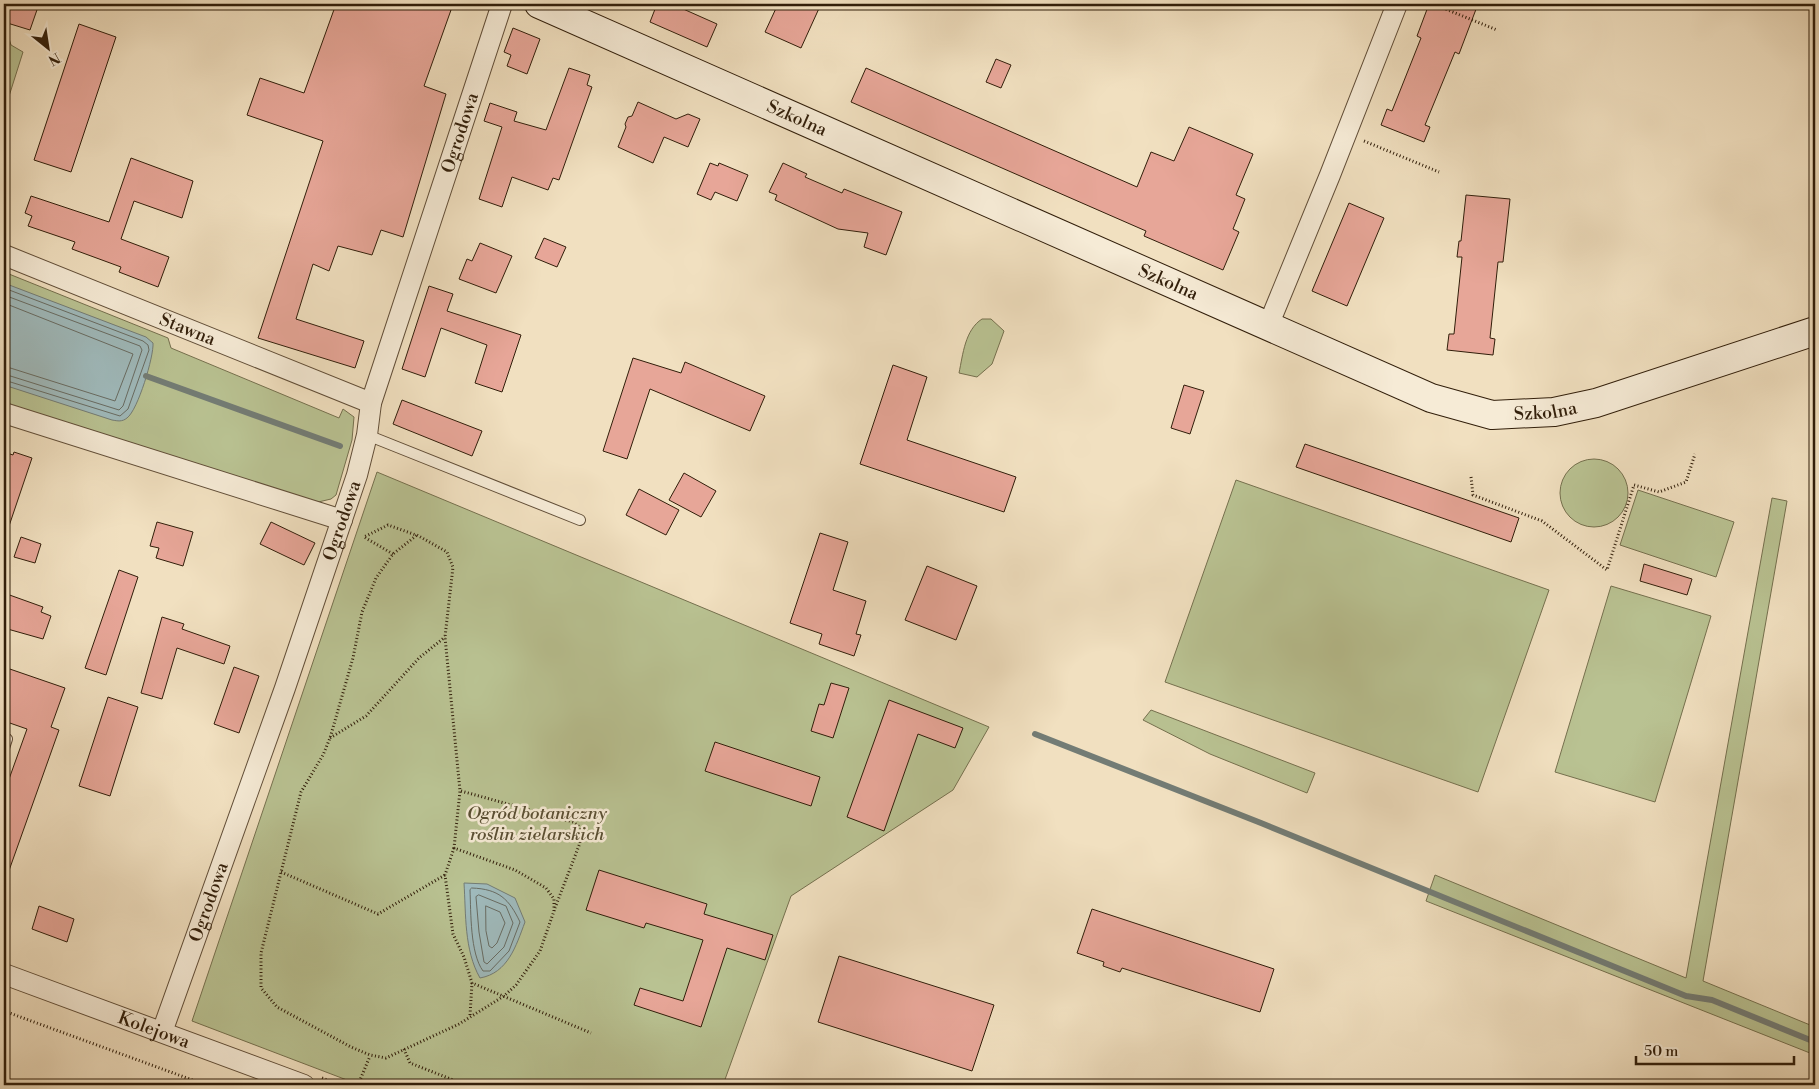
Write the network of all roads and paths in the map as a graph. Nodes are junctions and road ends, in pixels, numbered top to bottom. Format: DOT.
graph roads {
  1 [pos="502,4"];
  2 [pos="539,4"];
  3 [pos="1397,4"];
  4 [pos="1433,4"];
  5 [pos="1497,30"];
  6 [pos="1346,134"];
  7 [pos="1439,172"];
  8 [pos="4,255"];
  9 [pos="1268,326"];
  10 [pos="1815,331"];
  11 [pos="371,403"];
  12 [pos="4,413"];
  13 [pos="367,435"];
  14 [pos="1695,454"];
  15 [pos="1471,476"];
  16 [pos="342,520"];
  17 [pos="580,520"];
  18 [pos="417,535"];
  19 [pos="393,554"];
  20 [pos="445,637"];
  21 [pos="330,738"];
  22 [pos="460,791"];
  23 [pos="454,848"];
  24 [pos="281,872"];
  25 [pos="445,875"];
  26 [pos="554,911"];
  27 [pos="4,974"];
  28 [pos="472,983"];
  29 [pos="504,996"];
  30 [pos="4,1012"];
  31 [pos="470,1016"];
  32 [pos="162,1032"];
  33 [pos="591,1033"];
  34 [pos="404,1049"];
  35 [pos="370,1055"];
  36 [pos="206,1085"];
  37 [pos="304,1085"];
  38 [pos="358,1085"];
  39 [pos="466,1085"];
  1 -- 11 [label="street, Ogrodowa"];
  2 -- 9 [label="street, Szkolna"];
  3 -- 6 [label="street"];
  4 -- 5 [label="path"];
  6 -- 7 [label="path"];
  6 -- 9 [label="street"];
  8 -- 11 [label="street, Stawna"];
  9 -- 10 [label="street, Szkolna"];
  11 -- 13 [label="street, Ogrodowa"];
  12 -- 16 [label="street"];
  13 -- 16 [label="street, Ogrodowa"];
  13 -- 17 [label="lane"];
  14 -- 15 [label="path"];
  16 -- 32 [label="street, Ogrodowa"];
  18 -- 19 [label="path"];
  18 -- 19 [label="path"];
  18 -- 20 [label="path"];
  19 -- 21 [label="path"];
  20 -- 21 [label="path"];
  20 -- 22 [label="path"];
  21 -- 24 [label="path"];
  22 -- 23 [label="path"];
  22 -- 26 [label="path"];
  23 -- 25 [label="path"];
  23 -- 26 [label="path"];
  24 -- 25 [label="path"];
  24 -- 35 [label="path"];
  25 -- 28 [label="path"];
  26 -- 29 [label="path"];
  27 -- 32 [label="street, Kolejowa"];
  28 -- 29 [label="path"];
  28 -- 31 [label="path"];
  29 -- 31 [label="path"];
  29 -- 33 [label="path"];
  30 -- 36 [label="path"];
  31 -- 34 [label="path"];
  32 -- 37 [label="street, Kolejowa"];
  34 -- 35 [label="path"];
  34 -- 39 [label="path"];
  35 -- 38 [label="path"];
}
